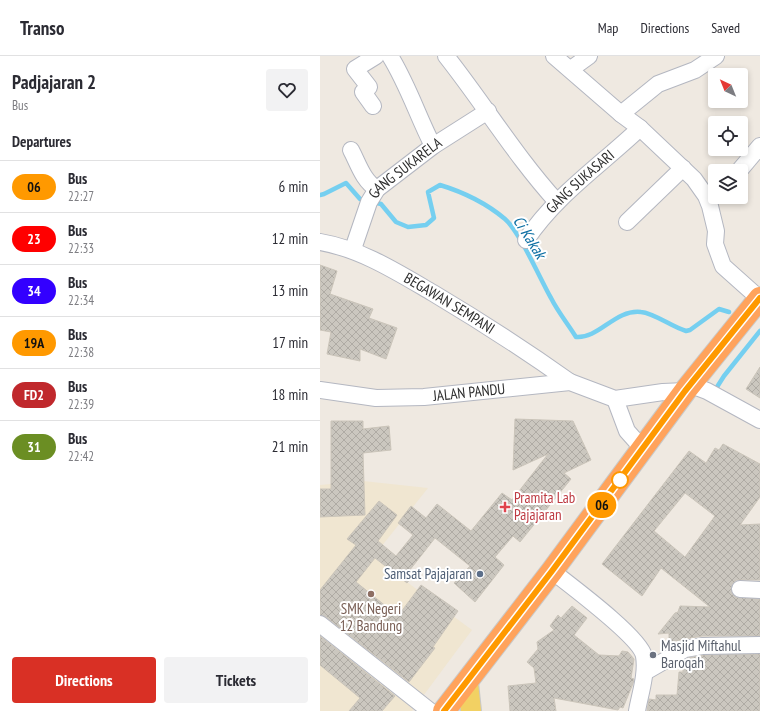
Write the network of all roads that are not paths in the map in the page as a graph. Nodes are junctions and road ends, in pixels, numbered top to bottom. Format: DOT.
graph roads {
  1 [pos="376,56"];
  2 [pos="390,56"];
  3 [pos="446,56"];
  4 [pos="554,56"];
  5 [pos="589,56"];
  6 [pos="716,56"];
  7 [pos="571,69"];
  8 [pos="373,106"];
  9 [pos="488,111"];
  10 [pos="621,114"];
  11 [pos="640,128"];
  12 [pos="433,146"];
  13 [pos="760,146"];
  14 [pos="351,150"];
  15 [pos="745,164"];
  16 [pos="683,168"];
  17 [pos="374,194"];
  18 [pos="557,202"];
  19 [pos="627,222"];
  20 [pos="526,240"];
  21 [pos="320,242"];
  22 [pos="353,250"];
  23 [pos="760,298"];
  24 [pos="570,382"];
  25 [pos="688,388"];
  26 [pos="320,390"];
  27 [pos="615,399"];
  28 [pos="760,420"];
  29 [pos="643,450"];
  30 [pos="552,571"];
  31 [pos="740,589"];
  32 [pos="760,590"];
  33 [pos="320,624"];
  34 [pos="760,645"];
  35 [pos="645,672"];
  36 [pos="468,683"];
  37 [pos="430,711"];
  38 [pos="444,711"];
  39 [pos="471,711"];
  40 [pos="637,711"];
  1 -- 8 [label="street"];
  2 -- 12 [label="street"];
  3 -- 9 [label="street"];
  4 -- 7 [label="street"];
  5 -- 7 [label="street"];
  6 -- 10 [label="street"];
  7 -- 10 [label="street"];
  9 -- 12 [label="street, GANG SUKARELA"];
  9 -- 18 [label="street"];
  10 -- 11 [label="street"];
  11 -- 16 [label="street"];
  11 -- 18 [label="street, GANG SUKASARI"];
  12 -- 17 [label="street, GANG SUKARELA"];
  13 -- 15 [label="street"];
  14 -- 17 [label="street"];
  16 -- 19 [label="street"];
  16 -- 23 [label="street"];
  17 -- 22 [label="street, GANG SUKARELA"];
  18 -- 20 [label="street, GANG SUKASARI"];
  21 -- 22 [label="street, BEGAWAN SEMPANI"];
  22 -- 24 [label="street, BEGAWAN SEMPANI"];
  23 -- 25 [label="highway"];
  24 -- 26 [label="street, JALAN PANDU"];
  24 -- 27 [label="street, JALAN PANDU"];
  25 -- 27 [label="street, JALAN PANDU"];
  25 -- 28 [label="street"];
  25 -- 29 [label="highway"];
  27 -- 29 [label="street"];
  29 -- 30 [label="highway"];
  30 -- 35 [label="street"];
  30 -- 36 [label="highway"];
  31 -- 32 [label="street"];
  33 -- 37 [label="street"];
  34 -- 35 [label="street"];
  35 -- 40 [label="street"];
  36 -- 38 [label="highway"];
  36 -- 39 [label="main road"];
}
